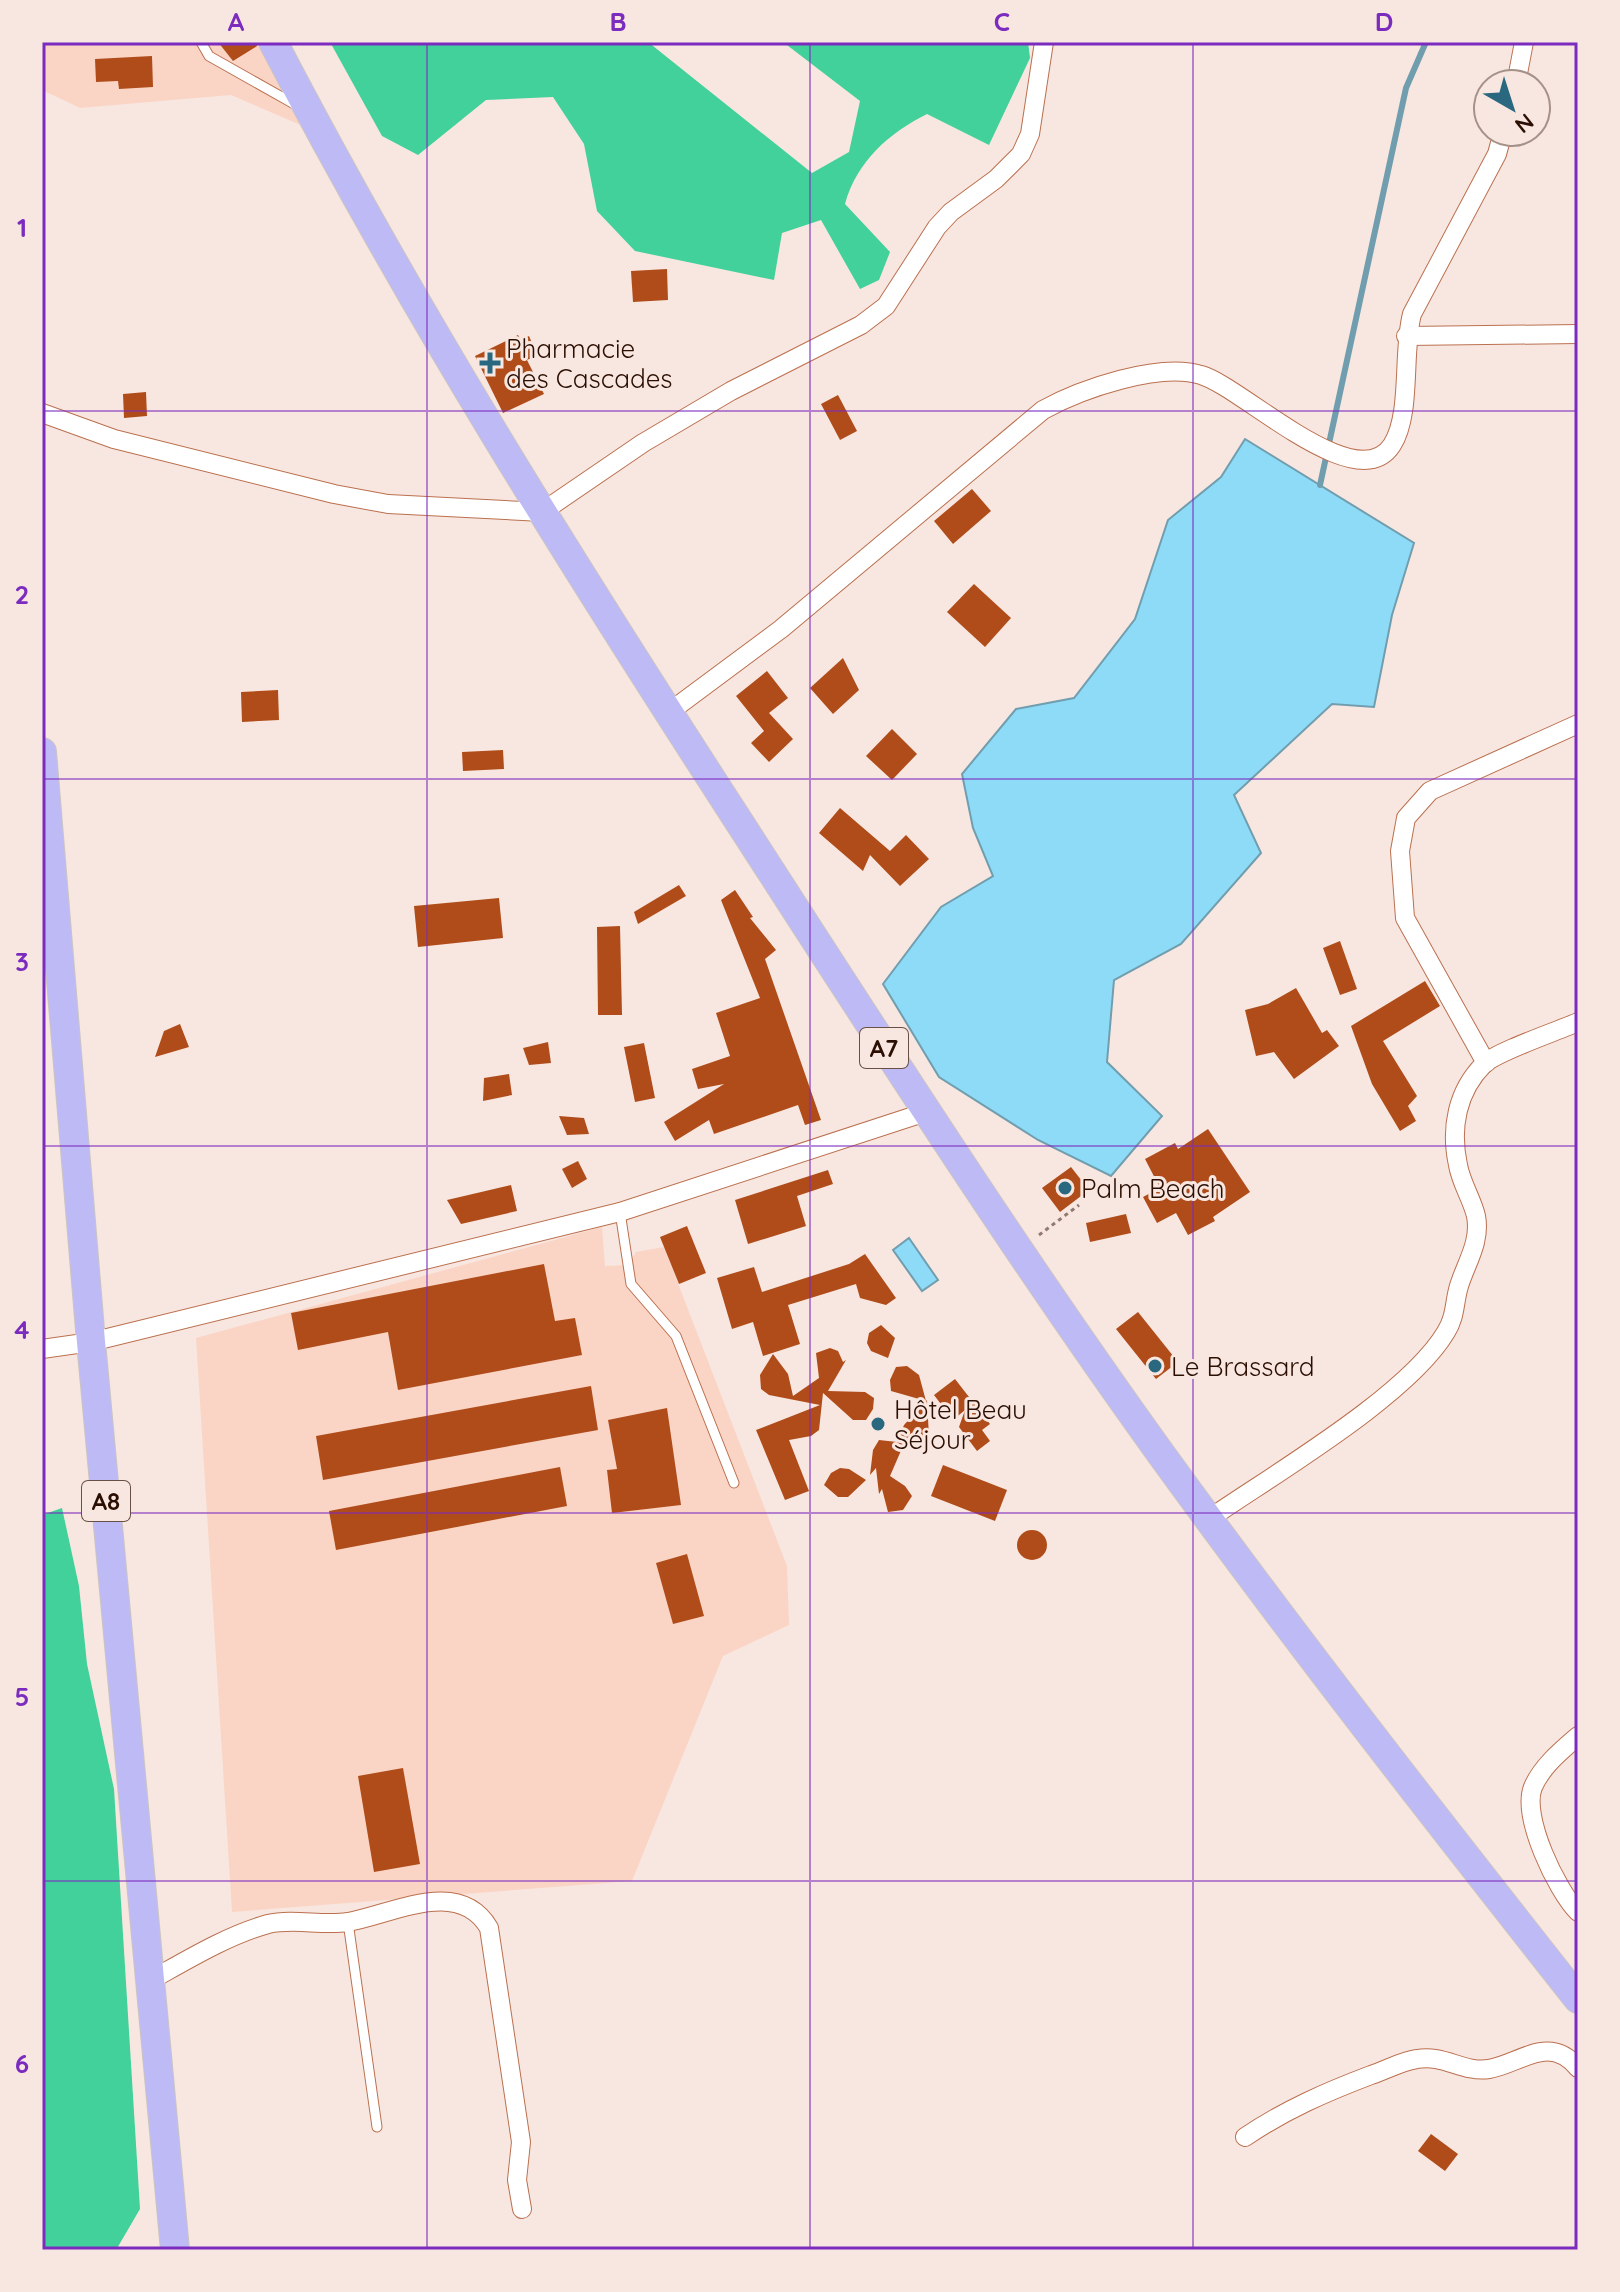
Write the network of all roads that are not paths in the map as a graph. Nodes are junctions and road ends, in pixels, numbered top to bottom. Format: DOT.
graph roads {
  1 [pos="201,42"];
  2 [pos="273,42"];
  3 [pos="1044,42"];
  4 [pos="1524,42"];
  5 [pos="1519,68"];
  6 [pos="310,112"];
  7 [pos="1497,148"];
  8 [pos="1578,334"];
  9 [pos="1406,336"];
  10 [pos="42,413"];
  11 [pos="542,512"];
  12 [pos="668,713"];
  13 [pos="1578,724"];
  14 [pos="42,752"];
  15 [pos="48,864"];
  16 [pos="1578,1022"];
  17 [pos="1486,1063"];
  18 [pos="926,1112"];
  19 [pos="620,1212"];
  20 [pos="91,1342"];
  21 [pos="42,1349"];
  22 [pos="734,1483"];
  23 [pos="1209,1519"];
  24 [pos="1578,1736"];
  25 [pos="1578,1912"];
  26 [pos="348,1922"];
  27 [pos="151,1980"];
  28 [pos="1578,1999"];
  29 [pos="1578,2068"];
  30 [pos="377,2127"];
  31 [pos="1245,2137"];
  32 [pos="522,2209"];
  33 [pos="175,2250"];
  1 -- 6 [label="lane"];
  2 -- 6 [label="main road, A7"];
  3 -- 11 [label="street"];
  4 -- 5 [label="street"];
  6 -- 11 [label="main road, A7"];
  7 -- 9 [label="street"];
  8 -- 9 [label="street"];
  9 -- 12 [label="street"];
  10 -- 11 [label="street"];
  11 -- 12 [label="main road, A7"];
  12 -- 18 [label="main road, A7"];
  13 -- 17 [label="street"];
  14 -- 15 [label="main road, A8"];
  15 -- 20 [label="main road, A8"];
  16 -- 17 [label="street"];
  17 -- 23 [label="street"];
  18 -- 19 [label="street"];
  18 -- 23 [label="main road, A7"];
  19 -- 20 [label="street"];
  19 -- 22 [label="lane"];
  20 -- 21 [label="street"];
  20 -- 27 [label="main road, A8"];
  23 -- 28 [label="main road, A7"];
  24 -- 25 [label="street"];
  26 -- 27 [label="street"];
  26 -- 30 [label="lane"];
  26 -- 32 [label="street"];
  27 -- 33 [label="main road, A8"];
  29 -- 31 [label="street"];
}
